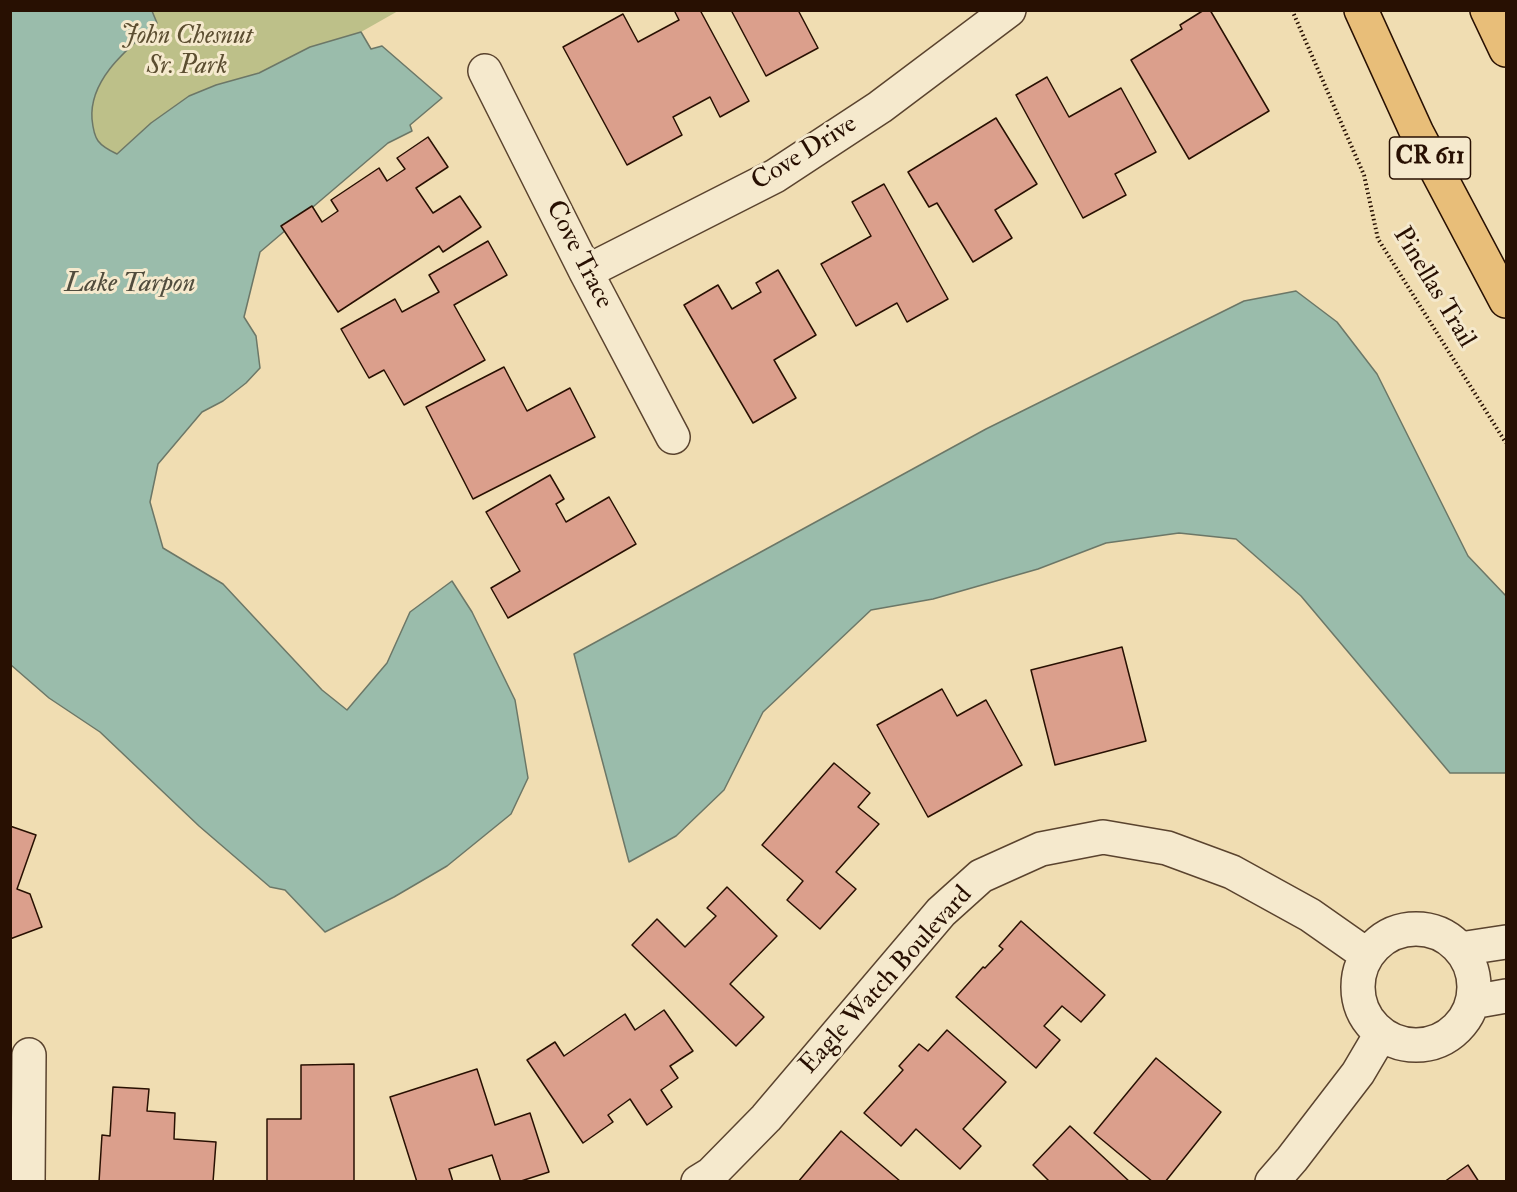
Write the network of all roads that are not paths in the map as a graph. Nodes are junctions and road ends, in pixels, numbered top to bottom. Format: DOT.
graph roads {
  1 [pos="1009,10"];
  2 [pos="1361,10"];
  3 [pos="1487,10"];
  4 [pos="1506,50"];
  5 [pos="485,71"];
  6 [pos="586,272"];
  7 [pos="1506,301"];
  8 [pos="673,437"];
  9 [pos="1506,942"];
  10 [pos="1460,949"];
  11 [pos="1367,955"];
  12 [pos="1506,996"];
  13 [pos="1472,1002"];
  14 [pos="1381,1034"];
  15 [pos="29,1055"];
  16 [pos="28,1182"];
  17 [pos="698,1182"];
  18 [pos="1272,1182"];
  1 -- 6 [label="street, Cove Drive"];
  2 -- 7 [label="main road, CR 611"];
  3 -- 4 [label="main road"];
  5 -- 6 [label="street, Cove Trace"];
  6 -- 8 [label="street, Cove Trace"];
  9 -- 10 [label="street"];
  10 -- 11 [label="street"];
  10 -- 13 [label="street"];
  11 -- 14 [label="street"];
  11 -- 17 [label="street, Eagle Watch Boulevard"];
  12 -- 13 [label="street"];
  13 -- 14 [label="street"];
  14 -- 18 [label="street"];
  15 -- 16 [label="street"];
}
